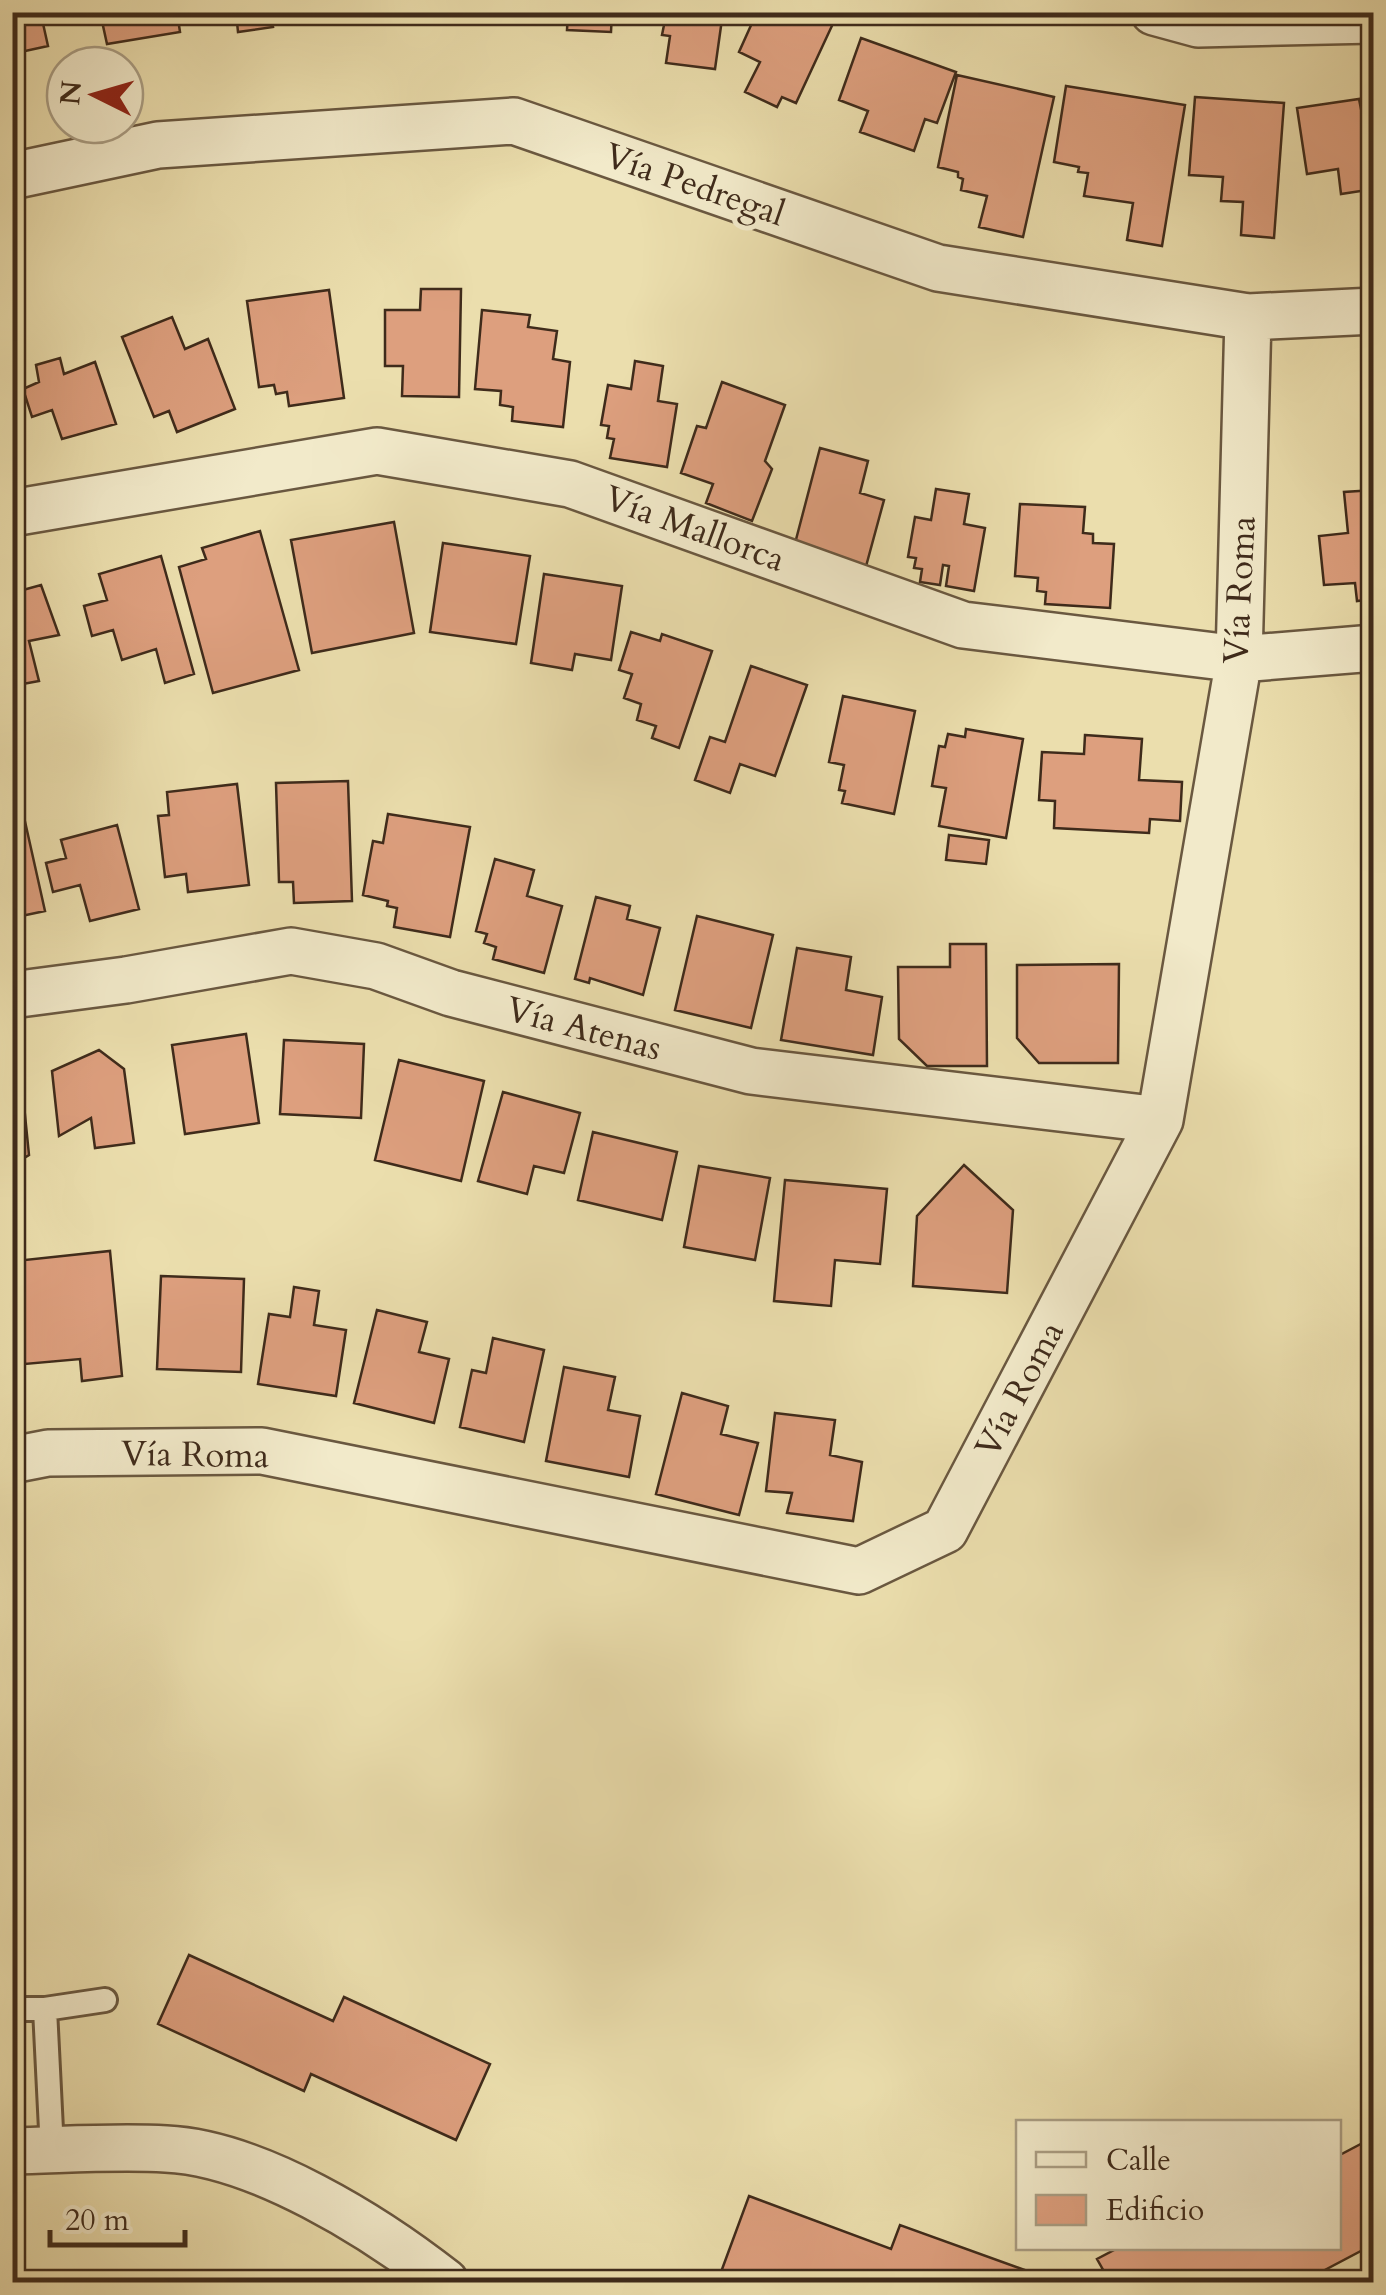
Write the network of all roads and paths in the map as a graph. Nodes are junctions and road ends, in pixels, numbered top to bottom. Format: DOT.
graph roads {
  1 [pos="1154,12"];
  2 [pos="1374,20"];
  3 [pos="12,176"];
  4 [pos="1374,312"];
  5 [pos="1248,317"];
  6 [pos="12,513"];
  7 [pos="1374,648"];
  8 [pos="1239,659"];
  9 [pos="12,995"];
  10 [pos="1160,1120"];
  11 [pos="12,1460"];
  12 [pos="105,2000"];
  13 [pos="45,2008"];
  14 [pos="12,2010"];
  15 [pos="32,2151"];
  16 [pos="445,2282"];
  1 -- 2 [label="street"];
  3 -- 5 [label="street, Vía Pedregal"];
  4 -- 5 [label="street, Vía Pedregal"];
  5 -- 8 [label="street, Vía Roma"];
  6 -- 8 [label="street, Vía Mallorca"];
  7 -- 8 [label="street, Vía Mallorca"];
  8 -- 10 [label="street, Vía Roma"];
  9 -- 10 [label="street, Vía Atenas"];
  10 -- 11 [label="street, Vía Roma"];
  12 -- 13 [label="lane"];
  13 -- 14 [label="lane"];
  13 -- 15 [label="lane"];
  15 -- 16 [label="street"];
}
